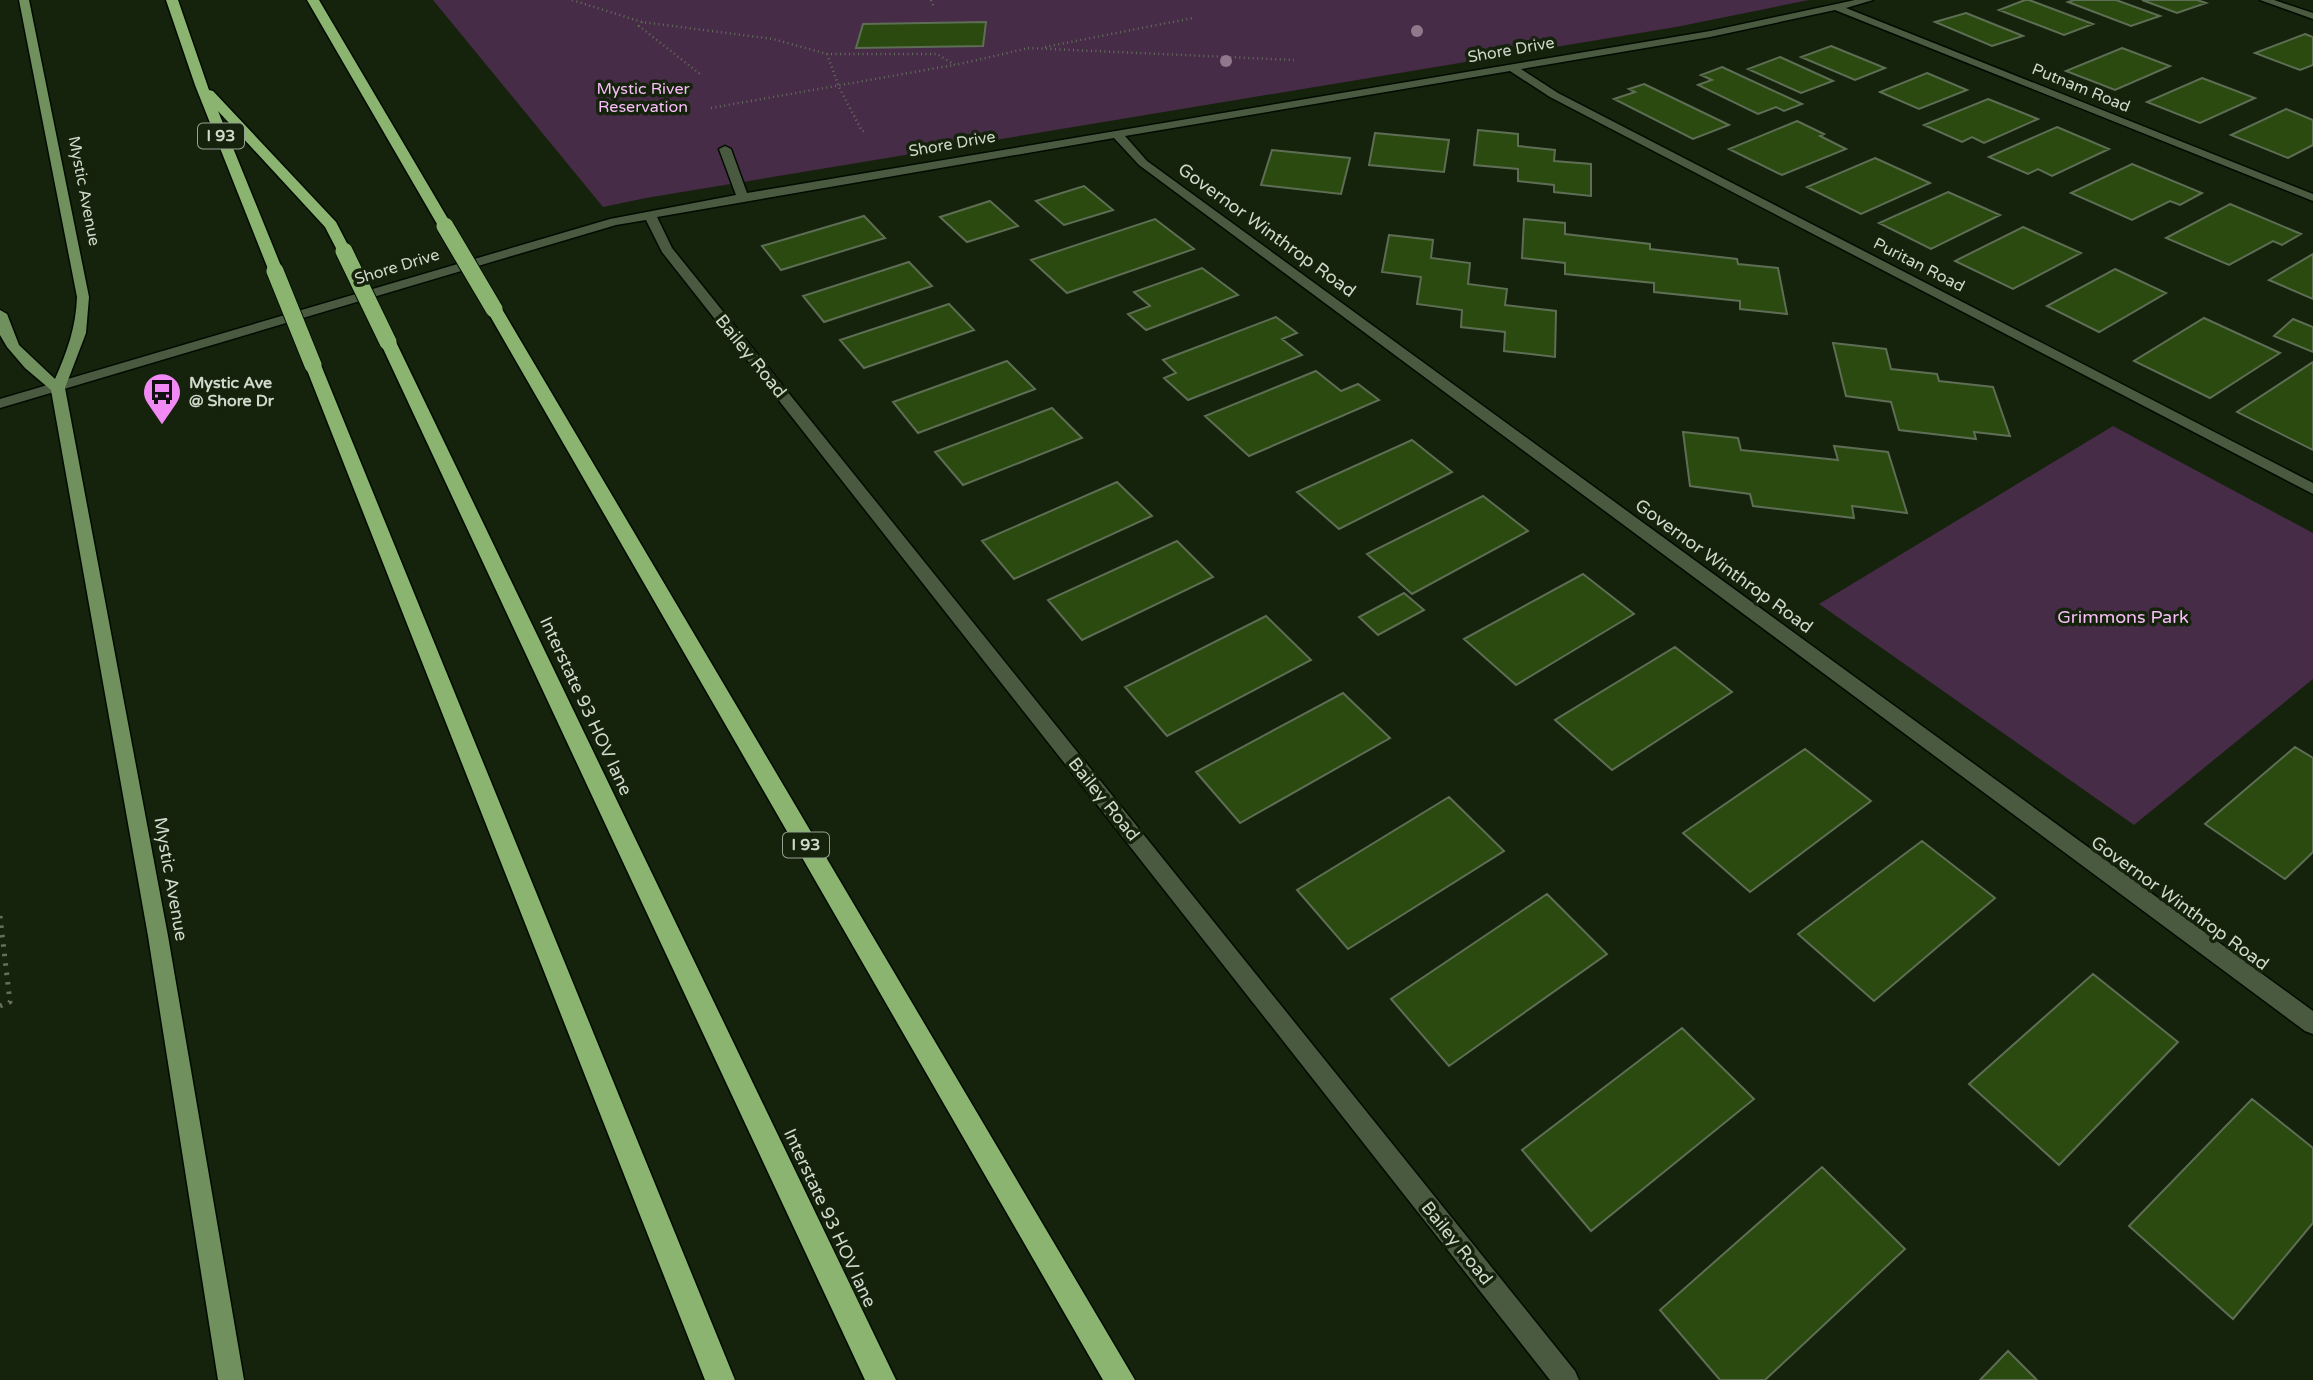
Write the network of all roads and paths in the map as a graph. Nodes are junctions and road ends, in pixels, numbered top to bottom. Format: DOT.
graph roads {
  1 [pos="24,0"];
  2 [pos="172,0"];
  3 [pos="313,0"];
  4 [pos="572,0"];
  5 [pos="931,0"];
  6 [pos="1868,0"];
  7 [pos="2265,0"];
  8 [pos="1836,7"];
  9 [pos="934,8"];
  10 [pos="2313,16"];
  11 [pos="1193,18"];
  12 [pos="642,22"];
  13 [pos="1028,48"];
  14 [pos="827,54"];
  15 [pos="1302,60"];
  16 [pos="955,65"];
  17 [pos="1511,67"];
  18 [pos="700,74"];
  19 [pos="201,85"];
  20 [pos="839,87"];
  21 [pos="711,108"];
  22 [pos="874,133"];
  23 [pos="1117,134"];
  24 [pos="725,149"];
  25 [pos="743,197"];
  26 [pos="2313,198"];
  27 [pos="649,214"];
  28 [pos="0,314"];
  29 [pos="58,388"];
  30 [pos="0,404"];
  31 [pos="2313,489"];
  32 [pos="0,916"];
  33 [pos="0,1006"];
  34 [pos="2313,1024"];
  35 [pos="231,1380"];
  36 [pos="720,1380"];
  37 [pos="881,1380"];
  38 [pos="1119,1380"];
  39 [pos="1566,1380"];
  1 -- 29 [label="main road, Mystic Avenue"];
  2 -- 19 [label="highway, I 93"];
  3 -- 38 [label="highway, I 93, bridge"];
  4 -- 12 [label="path"];
  5 -- 9 [label="path"];
  6 -- 8 [label="street, Shore Drive"];
  7 -- 10 [label="street"];
  8 -- 17 [label="street, Shore Drive"];
  8 -- 26 [label="street, Putnam Road"];
  11 -- 13 [label="path"];
  12 -- 14 [label="path"];
  12 -- 18 [label="path"];
  13 -- 15 [label="path"];
  13 -- 16 [label="path"];
  14 -- 16 [label="path"];
  14 -- 20 [label="path"];
  16 -- 20 [label="path"];
  17 -- 23 [label="street, Shore Drive"];
  17 -- 31 [label="street, Puritan Road"];
  19 -- 36 [label="highway, I 93, bridge"];
  19 -- 37 [label="highway, Interstate 93 HOV lane / I 93, bridge"];
  20 -- 21 [label="path"];
  20 -- 22 [label="path"];
  23 -- 25 [label="street, Shore Drive"];
  23 -- 34 [label="street, Governor Winthrop Road"];
  24 -- 25 [label="street"];
  25 -- 27 [label="street, Shore Drive"];
  27 -- 29 [label="street, Shore Drive"];
  27 -- 39 [label="street, Bailey Road"];
  28 -- 29 [label="main road"];
  29 -- 30 [label="street, Shore Drive"];
  29 -- 35 [label="main road, Mystic Avenue"];
  32 -- 33 [label="path"];
}
